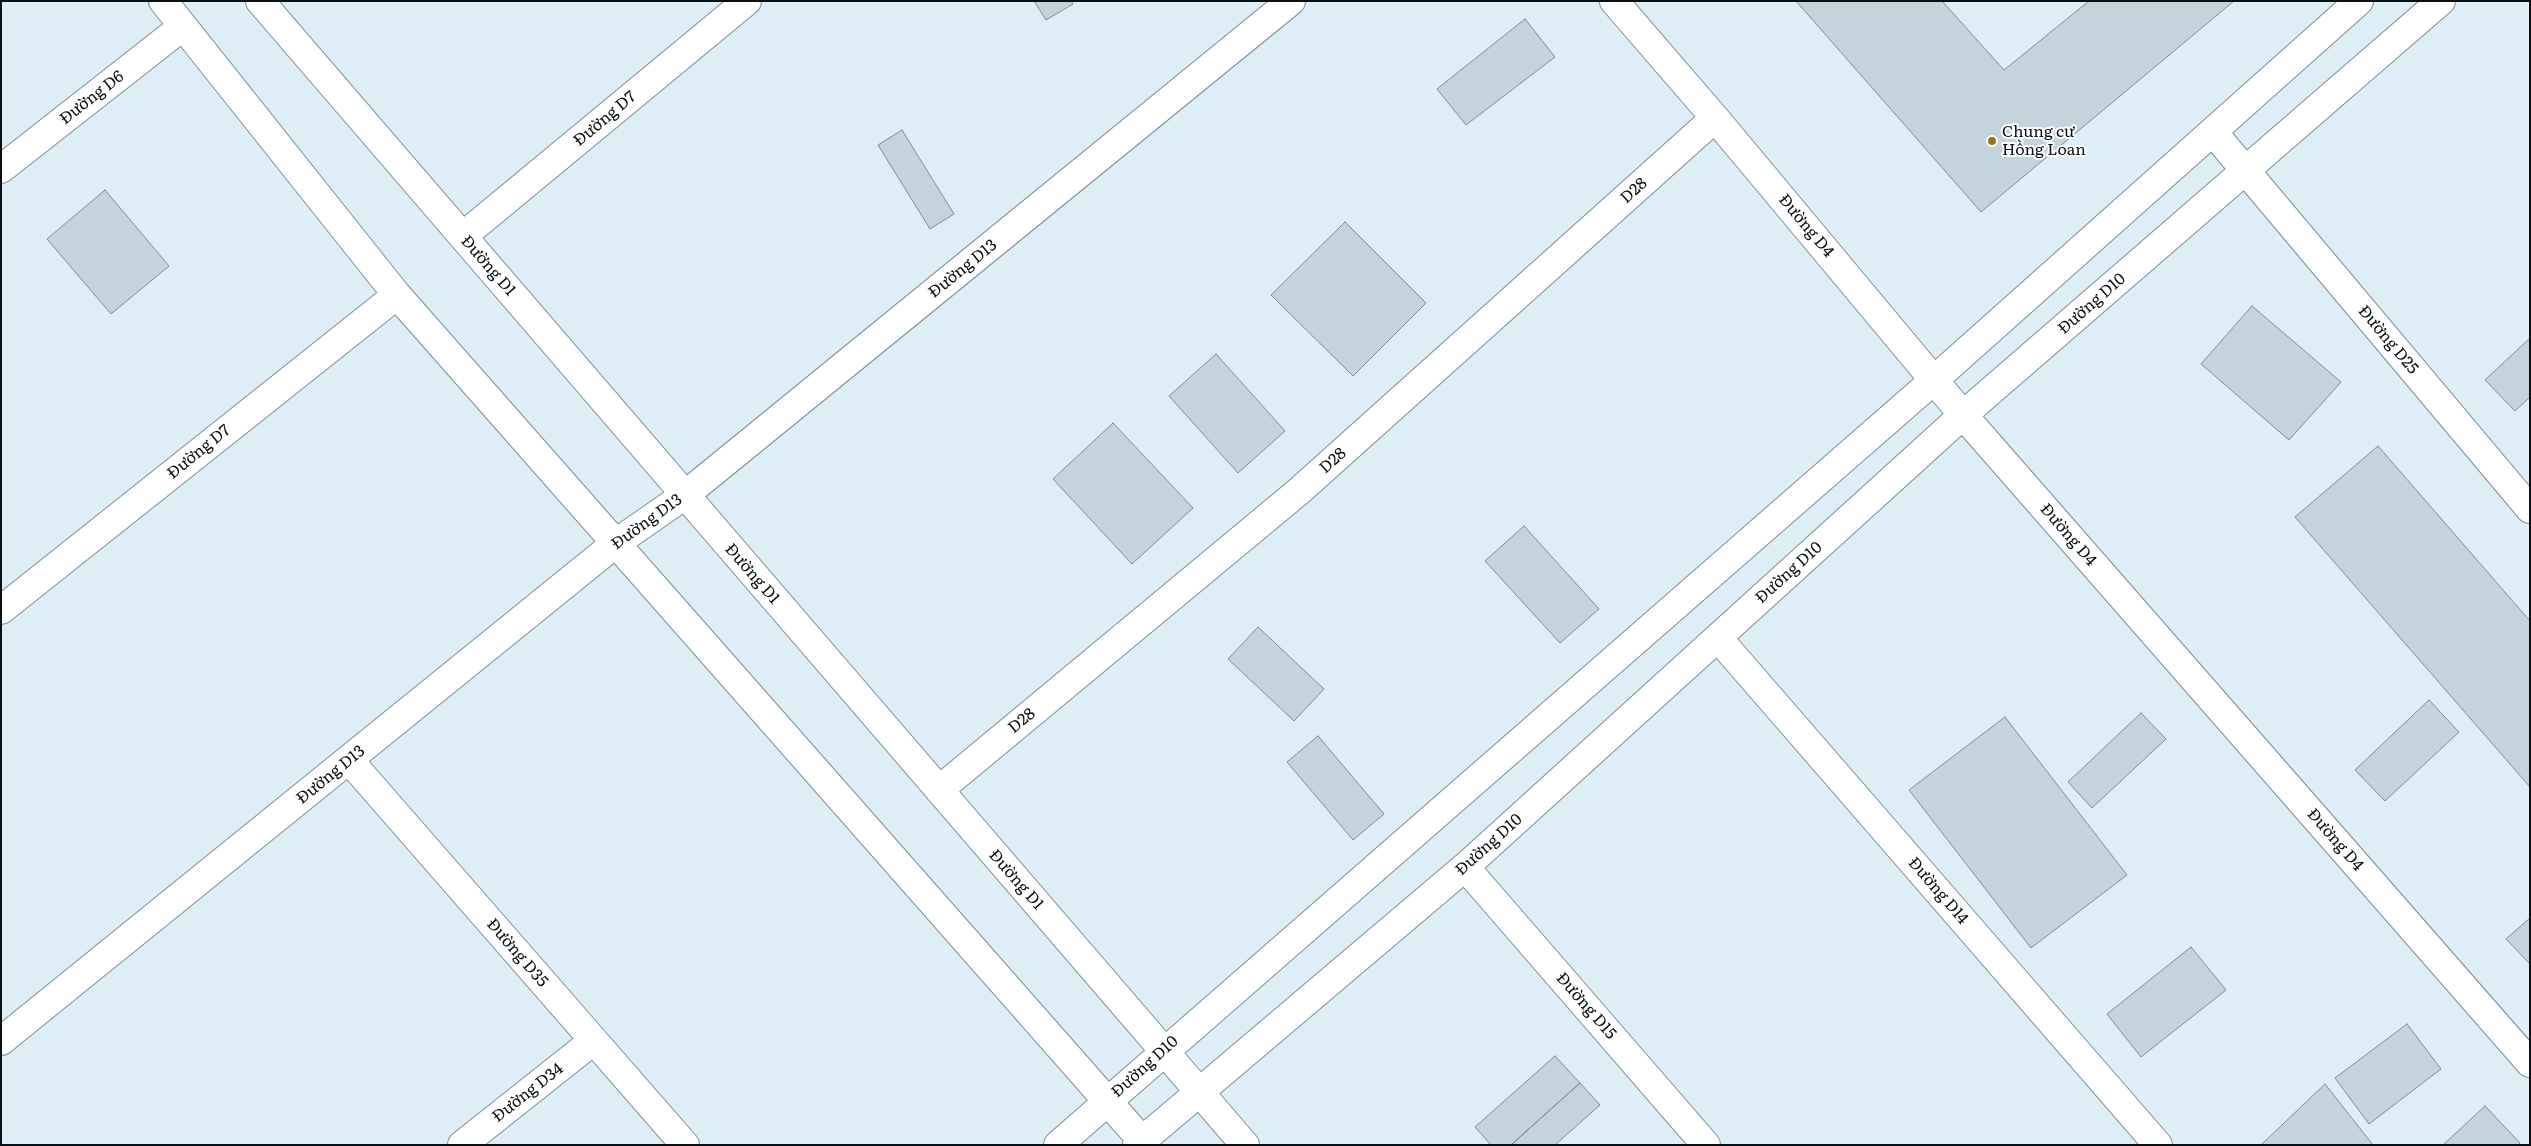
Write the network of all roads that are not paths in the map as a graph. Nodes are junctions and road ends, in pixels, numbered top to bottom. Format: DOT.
graph roads {
  1 [pos="163,1"];
  2 [pos="260,1"];
  3 [pos="747,1"];
  4 [pos="1291,1"];
  5 [pos="1614,1"];
  6 [pos="2359,1"];
  7 [pos="2441,1"];
  8 [pos="182,27"];
  9 [pos="1715,118"];
  10 [pos="2213,132"];
  11 [pos="1,169"];
  12 [pos="2246,171"];
  13 [pos="463,236"];
  14 [pos="397,294"];
  15 [pos="1934,380"];
  16 [pos="1963,415"];
  17 [pos="684,495"];
  18 [pos="2530,509"];
  19 [pos="616,543"];
  20 [pos="1,610"];
  21 [pos="1718,638"];
  22 [pos="349,760"];
  23 [pos="938,790"];
  24 [pos="1465,867"];
  25 [pos="1,1041"];
  26 [pos="593,1041"];
  27 [pos="1163,1051"];
  28 [pos="2530,1063"];
  29 [pos="1199,1092"];
  30 [pos="1108,1100"];
  31 [pos="1142,1143"];
  32 [pos="462,1145"];
  33 [pos="685,1145"];
  34 [pos="1058,1145"];
  35 [pos="1246,1145"];
  36 [pos="1706,1145"];
  37 [pos="2158,1145"];
  1 -- 8 [label="street"];
  2 -- 13 [label="street, Đường D1"];
  3 -- 13 [label="street, Đường D7"];
  4 -- 17 [label="street, Đường D13"];
  5 -- 9 [label="street, Đường D4"];
  6 -- 10 [label="street, Đường D10"];
  7 -- 12 [label="street, Đường D10"];
  8 -- 11 [label="street, Đường D6"];
  8 -- 14 [label="street"];
  9 -- 15 [label="street, Đường D4"];
  9 -- 23 [label="street, D28"];
  10 -- 12 [label="street, Đường D25"];
  10 -- 15 [label="street, Đường D10"];
  12 -- 16 [label="street, Đường D10"];
  12 -- 18 [label="street, Đường D25"];
  13 -- 17 [label="street, Đường D1"];
  14 -- 19 [label="street"];
  14 -- 20 [label="street, Đường D7"];
  15 -- 16 [label="street, Đường D4"];
  15 -- 27 [label="street, Đường D10"];
  16 -- 21 [label="street, Đường D10"];
  16 -- 28 [label="street, Đường D4"];
  17 -- 19 [label="street, Đường D13"];
  17 -- 23 [label="street, Đường D1"];
  19 -- 22 [label="street, Đường D13"];
  19 -- 30 [label="street"];
  21 -- 24 [label="street, Đường D10"];
  21 -- 37 [label="street, Đường D14"];
  22 -- 25 [label="street, Đường D13"];
  22 -- 26 [label="street, Đường D35"];
  23 -- 27 [label="street, Đường D1"];
  24 -- 29 [label="street, Đường D10"];
  24 -- 36 [label="street, Đường D15"];
  26 -- 32 [label="street, Đường D34"];
  26 -- 33 [label="street, Đường D35"];
  27 -- 29 [label="street, Đường D1"];
  27 -- 30 [label="street, Đường D10"];
  29 -- 31 [label="street, Đường D10"];
  29 -- 35 [label="street, Đường D1"];
  30 -- 31 [label="street"];
  30 -- 34 [label="street, Đường D10"];
}
